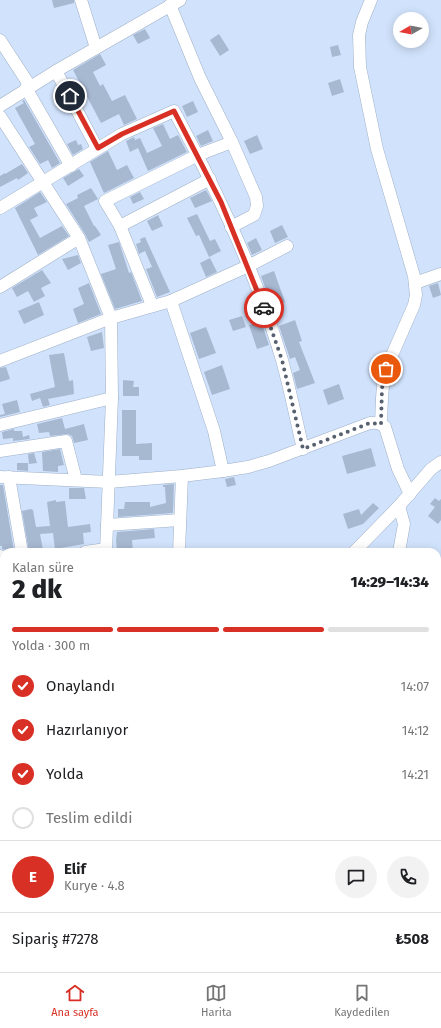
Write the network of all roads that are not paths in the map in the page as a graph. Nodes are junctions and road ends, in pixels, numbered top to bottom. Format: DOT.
graph roads {
  1 [pos="81,0"];
  2 [pos="371,0"];
  3 [pos="175,3"];
  4 [pos="0,40"];
  5 [pos="96,48"];
  6 [pos="56,71"];
  7 [pos="28,87"];
  8 [pos="0,106"];
  9 [pos="0,116"];
  10 [pos="232,142"];
  11 [pos="98,148"];
  12 [pos="198,155"];
  13 [pos="71,166"];
  14 [pos="210,179"];
  15 [pos="42,183"];
  16 [pos="0,208"];
  17 [pos="120,226"];
  18 [pos="231,227"];
  19 [pos="79,238"];
  20 [pos="287,246"];
  21 [pos="248,266"];
  22 [pos="441,274"];
  23 [pos="415,283"];
  24 [pos="0,287"];
  25 [pos="171,300"];
  26 [pos="152,305"];
  27 [pos="111,318"];
  28 [pos="0,361"];
  29 [pos="112,398"];
  30 [pos="381,424"];
  31 [pos="0,425"];
  32 [pos="303,449"];
  33 [pos="0,451"];
  34 [pos="441,462"];
  35 [pos="223,471"];
  36 [pos="182,476"];
  37 [pos="4,477"];
  38 [pos="76,480"];
  39 [pos="109,482"];
  40 [pos="410,494"];
  41 [pos="399,506"];
  42 [pos="180,520"];
  43 [pos="107,524"];
  44 [pos="21,548"];
  45 [pos="106,548"];
  46 [pos="179,548"];
  47 [pos="358,548"];
  48 [pos="400,548"];
  1 -- 5 [label="street"];
  2 -- 23 [label="street"];
  3 -- 5 [label="street"];
  3 -- 10 [label="street"];
  4 -- 7 [label="street"];
  5 -- 6 [label="street"];
  6 -- 7 [label="street"];
  6 -- 11 [label="street"];
  7 -- 8 [label="street"];
  7 -- 13 [label="street"];
  9 -- 15 [label="street"];
  10 -- 12 [label="street"];
  10 -- 18 [label="street"];
  11 -- 12 [label="street"];
  11 -- 13 [label="street"];
  12 -- 14 [label="street"];
  12 -- 17 [label="street"];
  13 -- 15 [label="street"];
  14 -- 17 [label="street"];
  14 -- 18 [label="street"];
  15 -- 16 [label="street"];
  15 -- 19 [label="street"];
  17 -- 26 [label="street"];
  18 -- 21 [label="street"];
  19 -- 24 [label="street"];
  19 -- 27 [label="street"];
  20 -- 21 [label="street"];
  21 -- 25 [label="street"];
  21 -- 32 [label="street"];
  22 -- 23 [label="street"];
  23 -- 30 [label="street"];
  25 -- 26 [label="street"];
  25 -- 35 [label="street"];
  26 -- 27 [label="street"];
  27 -- 28 [label="street"];
  27 -- 29 [label="street"];
  29 -- 31 [label="street"];
  29 -- 39 [label="street"];
  30 -- 32 [label="street"];
  30 -- 40 [label="street"];
  32 -- 35 [label="street"];
  33 -- 38 [label="street"];
  34 -- 40 [label="street"];
  35 -- 36 [label="street"];
  36 -- 39 [label="street"];
  36 -- 42 [label="street"];
  37 -- 38 [label="street"];
  37 -- 44 [label="street"];
  38 -- 39 [label="street"];
  39 -- 43 [label="street"];
  40 -- 41 [label="street"];
  41 -- 47 [label="street"];
  41 -- 48 [label="street"];
  42 -- 43 [label="street"];
  42 -- 46 [label="street"];
  43 -- 45 [label="street"];
}
